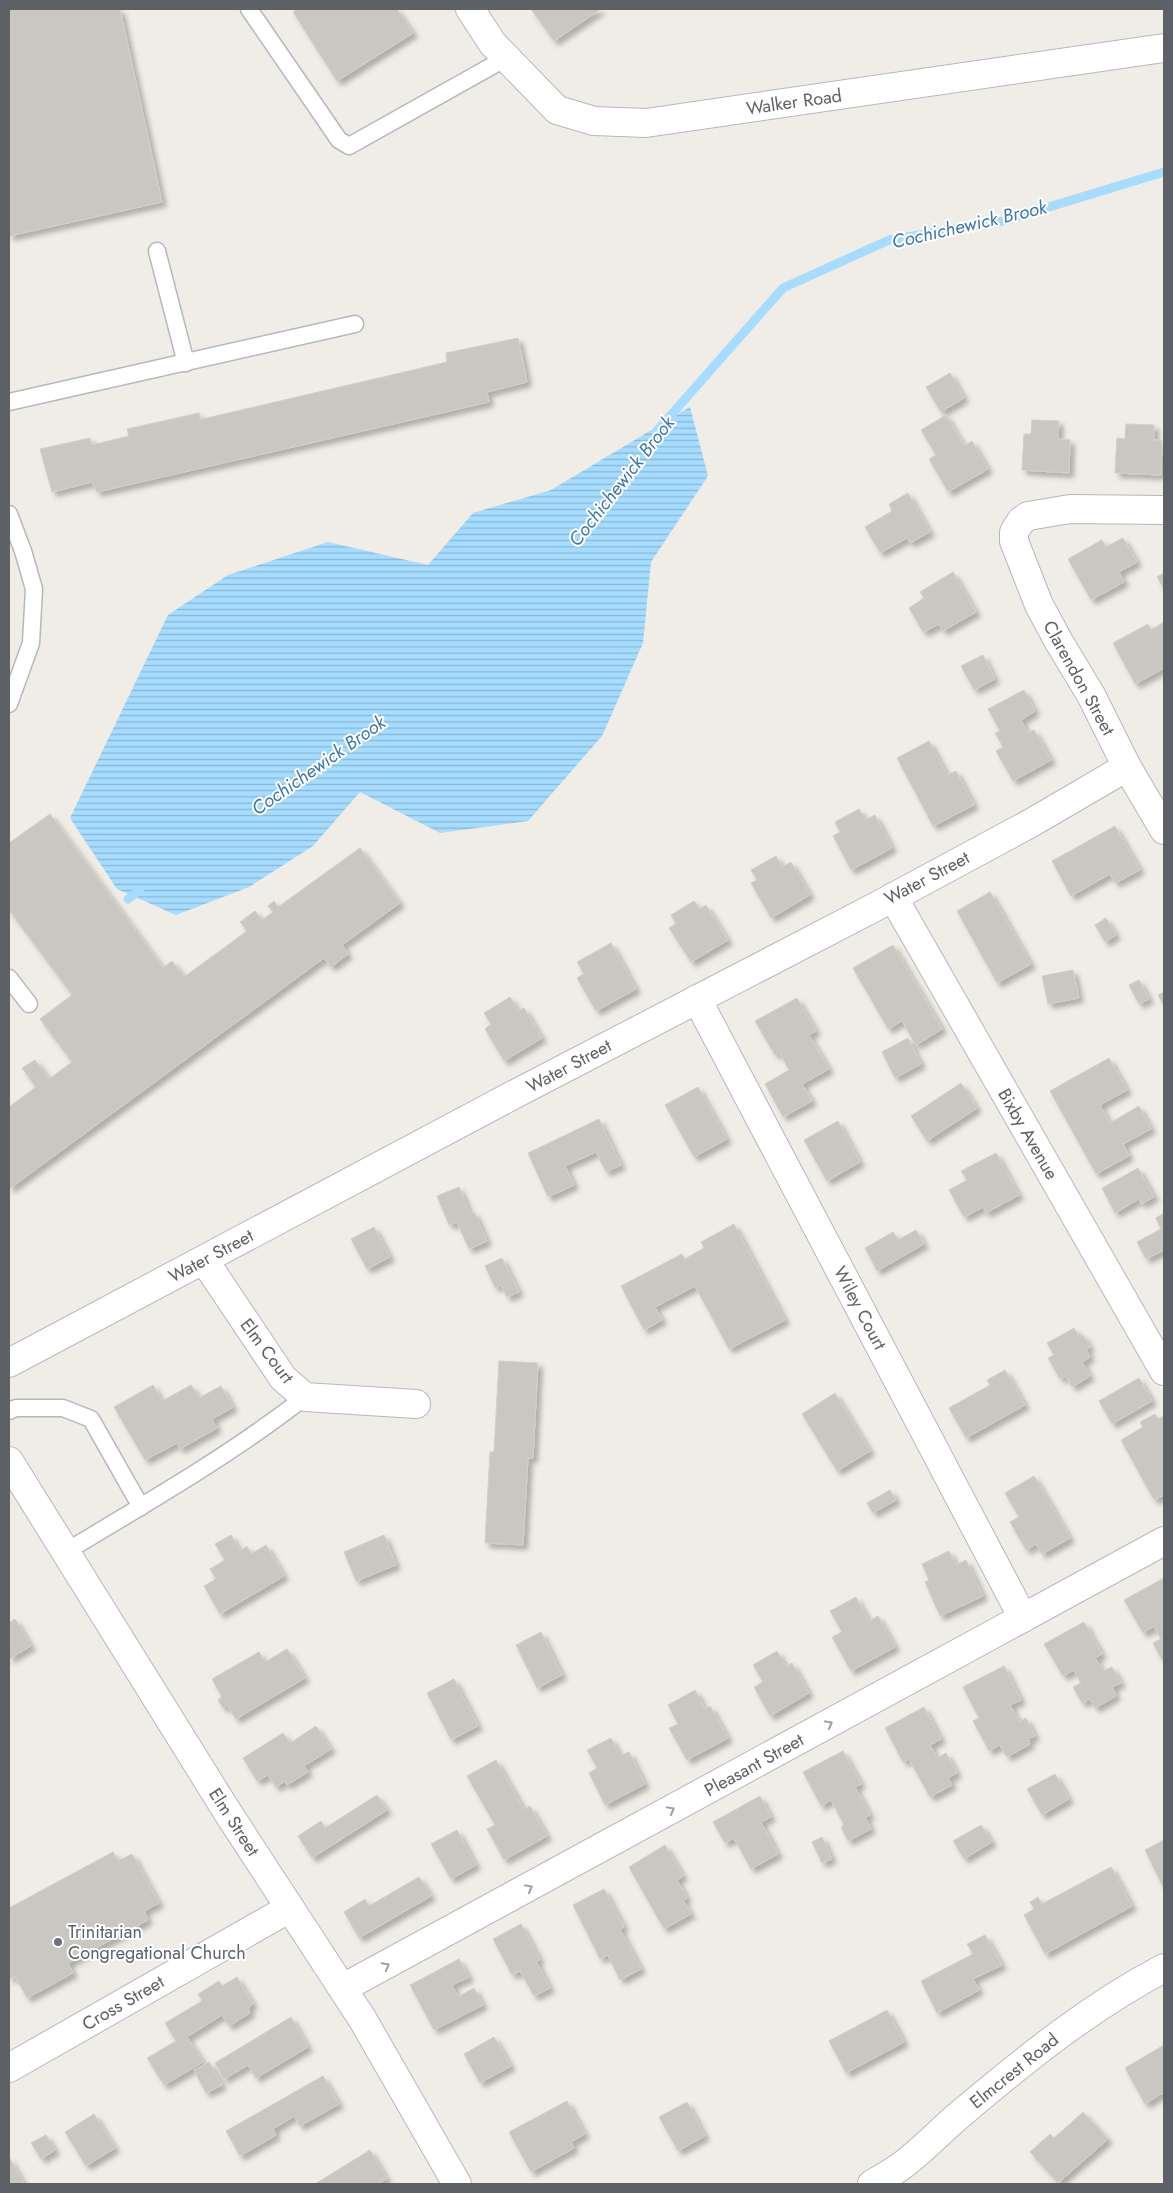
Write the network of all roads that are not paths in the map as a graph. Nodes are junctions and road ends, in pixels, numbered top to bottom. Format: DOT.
graph roads {
  1 [pos="249,9"];
  2 [pos="470,9"];
  3 [pos="1164,48"];
  4 [pos="506,58"];
  5 [pos="157,251"];
  6 [pos="355,324"];
  7 [pos="186,363"];
  8 [pos="9,402"];
  9 [pos="1164,510"];
  10 [pos="9,514"];
  11 [pos="9,704"];
  12 [pos="1127,767"];
  13 [pos="1164,830"];
  14 [pos="892,897"];
  15 [pos="9,978"];
  16 [pos="697,999"];
  17 [pos="30,1004"];
  18 [pos="204,1260"];
  19 [pos="9,1363"];
  20 [pos="1164,1371"];
  21 [pos="305,1397"];
  22 [pos="416,1404"];
  23 [pos="9,1411"];
  24 [pos="9,1461"];
  25 [pos="141,1507"];
  26 [pos="1164,1541"];
  27 [pos="65,1552"];
  28 [pos="1023,1618"];
  29 [pos="290,1908"];
  30 [pos="1164,1968"];
  31 [pos="343,1988"];
  32 [pos="9,2068"];
  33 [pos="457,2184"];
  34 [pos="872,2184"];
  1 -- 4 [label="lane"];
  2 -- 4 [label="street, Walker Road"];
  3 -- 4 [label="street, Walker Road"];
  5 -- 7 [label="lane"];
  6 -- 7 [label="lane"];
  7 -- 8 [label="lane"];
  9 -- 12 [label="street, Clarendon Street"];
  10 -- 11 [label="lane"];
  12 -- 13 [label="street, Clarendon Street"];
  12 -- 14 [label="street, Water Street"];
  14 -- 16 [label="street, Water Street"];
  14 -- 20 [label="street, Bixby Avenue"];
  15 -- 17 [label="lane"];
  16 -- 18 [label="street, Water Street"];
  16 -- 28 [label="street, Wiley Court"];
  18 -- 19 [label="street, Water Street"];
  18 -- 21 [label="street, Elm Court"];
  21 -- 22 [label="street, Elm Court"];
  21 -- 25 [label="lane"];
  23 -- 25 [label="lane"];
  24 -- 27 [label="street, Elm Street"];
  25 -- 27 [label="lane"];
  26 -- 28 [label="street, Pleasant Street"];
  27 -- 29 [label="street, Elm Street"];
  31 -- 28 [label="street, Pleasant Street, one-way"];
  29 -- 31 [label="street, Elm Street"];
  29 -- 32 [label="street, Cross Street"];
  30 -- 34 [label="street, Elmcrest Road"];
  31 -- 33 [label="street, Elm Street"];
}
